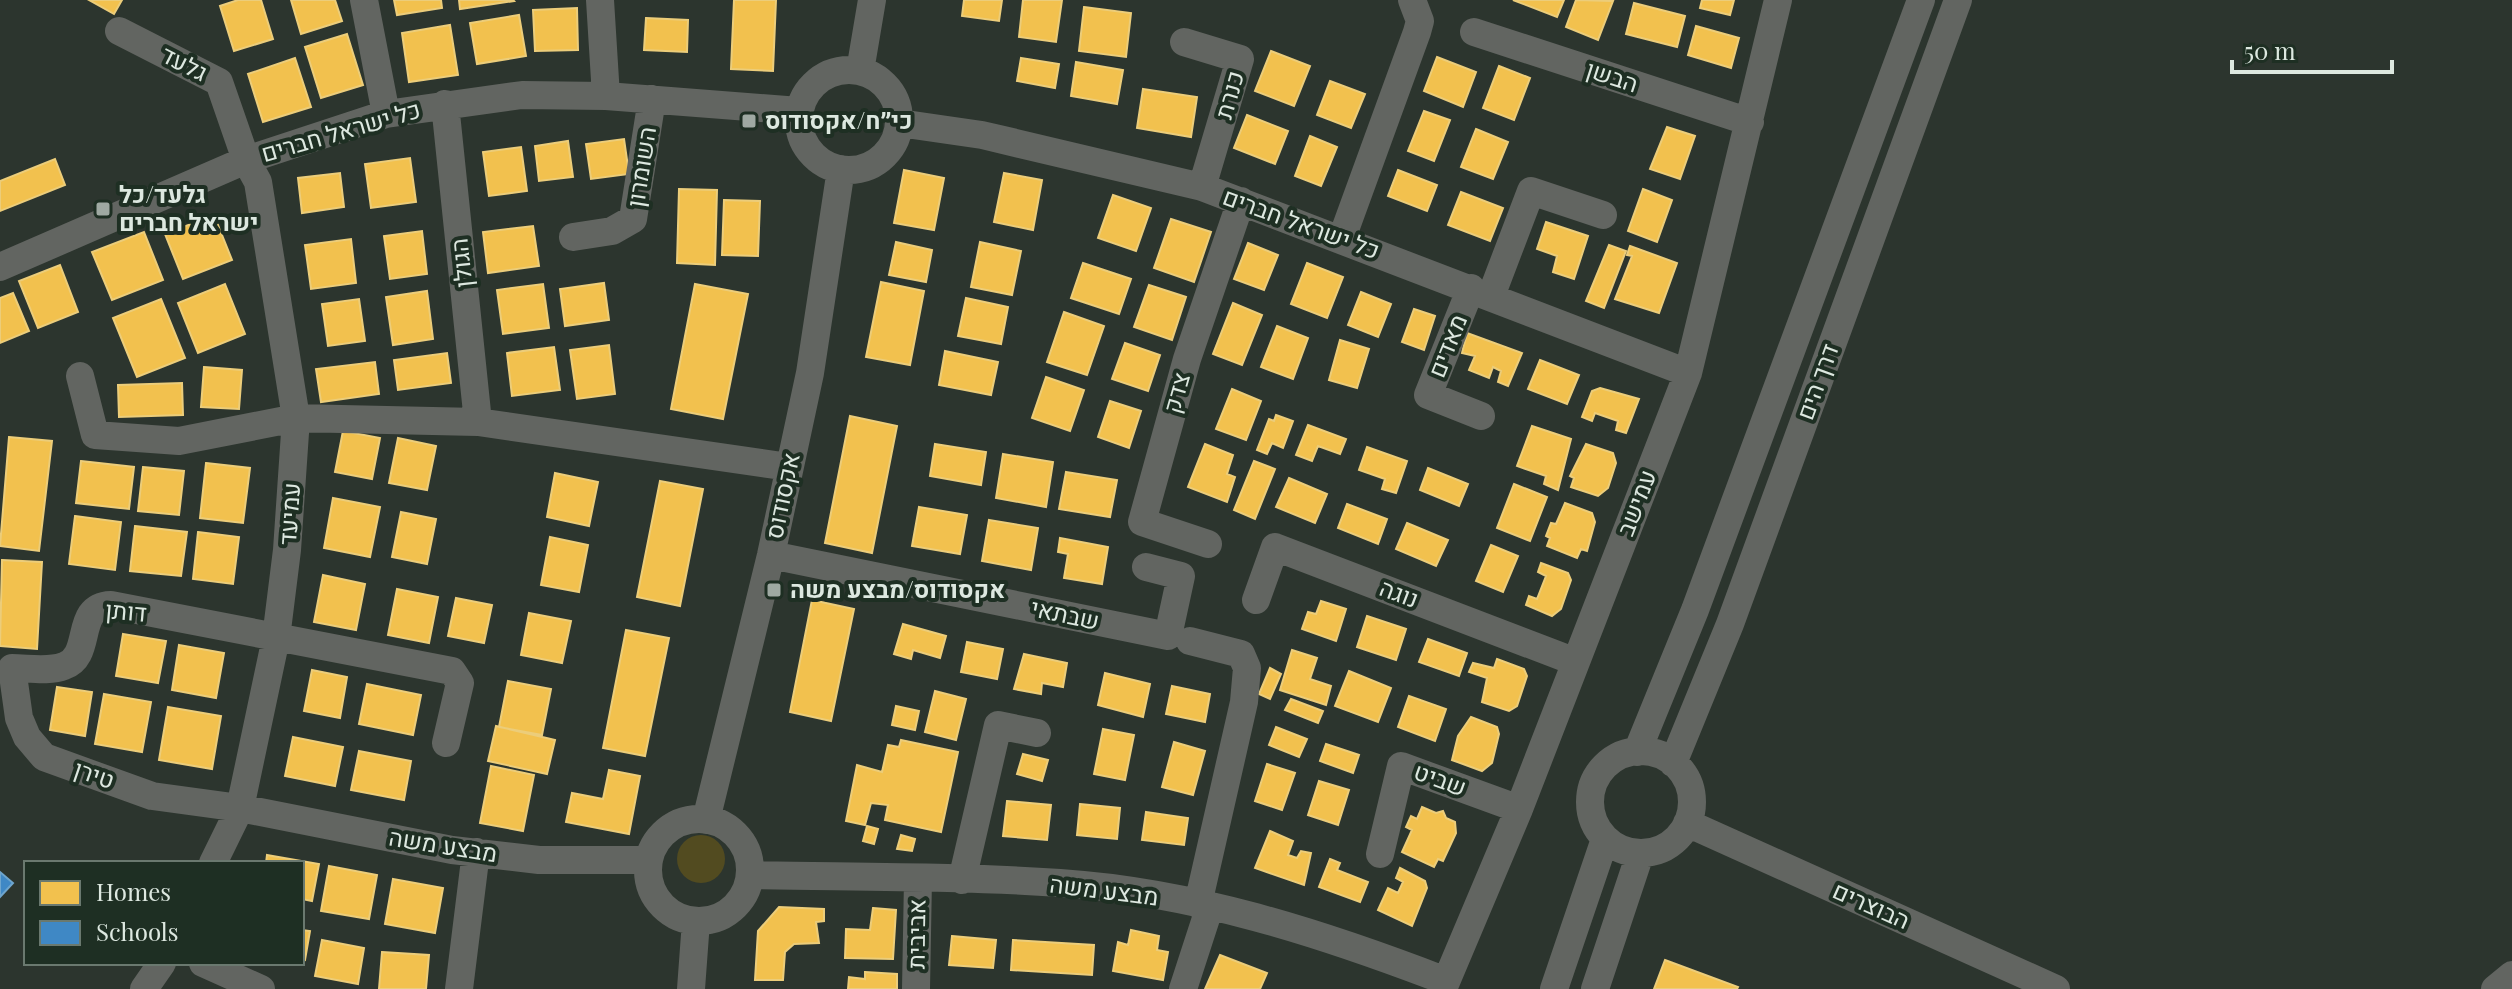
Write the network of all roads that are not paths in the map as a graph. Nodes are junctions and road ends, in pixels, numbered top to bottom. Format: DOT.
graph roads {
  1 [pos="364,0"];
  2 [pos="600,0"];
  3 [pos="872,0"];
  4 [pos="1412,0"];
  5 [pos="1778,0"];
  6 [pos="1921,0"];
  7 [pos="1958,0"];
  8 [pos="119,31"];
  9 [pos="1474,32"];
  10 [pos="1184,42"];
  11 [pos="860,71"];
  12 [pos="606,96"];
  13 [pos="652,99"];
  14 [pos="445,104"];
  15 [pos="799,111"];
  16 [pos="386,114"];
  17 [pos="1750,122"];
  18 [pos="899,123"];
  19 [pos="246,160"];
  20 [pos="841,169"];
  21 [pos="1202,187"];
  22 [pos="1241,201"];
  23 [pos="1603,215"];
  24 [pos="573,237"];
  25 [pos="1342,238"];
  26 [pos="0,267"];
  27 [pos="1481,292"];
  28 [pos="1688,373"];
  29 [pos="80,376"];
  30 [pos="1481,416"];
  31 [pos="296,418"];
  32 [pos="478,422"];
  33 [pos="789,467"];
  34 [pos="1208,544"];
  35 [pos="771,555"];
  36 [pos="1146,567"];
  37 [pos="1256,600"];
  38 [pos="276,638"];
  39 [pos="1190,641"];
  40 [pos="1576,662"];
  41 [pos="12,668"];
  42 [pos="1037,733"];
  43 [pos="446,743"];
  44 [pos="1637,752"];
  45 [pos="1673,763"];
  46 [pos="240,808"];
  47 [pos="1519,809"];
  48 [pos="706,820"];
  49 [pos="1687,823"];
  50 [pos="1605,839"];
  51 [pos="476,852"];
  52 [pos="1380,854"];
  53 [pos="1640,854"];
  54 [pos="649,860"];
  55 [pos="214,861"];
  56 [pos="750,875"];
  57 [pos="918,879"];
  58 [pos="962,880"];
  59 [pos="1204,905"];
  60 [pos="696,921"];
  61 [pos="161,965"];
  62 [pos="207,965"];
  63 [pos="2512,975"];
  64 [pos="1444,985"];
  65 [pos="144,989"];
  66 [pos="261,989"];
  67 [pos="459,989"];
  68 [pos="691,989"];
  69 [pos="916,989"];
  70 [pos="1183,989"];
  71 [pos="1554,989"];
  72 [pos="1595,989"];
  73 [pos="2056,989"];
  74 [pos="2495,989"];
  1 -- 16 [label="street"];
  2 -- 12 [label="street"];
  3 -- 11 [label="street"];
  4 -- 25 [label="street"];
  5 -- 17 [label="street, עמישב"];
  6 -- 44 [label="street, דרך הים"];
  7 -- 45 [label="street, דרך הים"];
  8 -- 19 [label="street, גלעד"];
  9 -- 17 [label="street, הבשן"];
  10 -- 21 [label="street, כנרת"];
  11 -- 15 [label="street"];
  11 -- 18 [label="street"];
  12 -- 13 [label="street, כל ישראל חברים"];
  12 -- 14 [label="street, כל ישראל חברים"];
  13 -- 15 [label="street, כל ישראל חברים"];
  13 -- 24 [label="street, השומרון"];
  14 -- 16 [label="street, כל ישראל חברים"];
  14 -- 32 [label="street, הגולן"];
  15 -- 20 [label="street"];
  16 -- 19 [label="street, כל ישראל חברים"];
  17 -- 28 [label="street, עמישב"];
  18 -- 20 [label="street"];
  18 -- 21 [label="street, כל ישראל חברים"];
  19 -- 26 [label="street, כל ישראל חברים"];
  19 -- 31 [label="street, עמיעד"];
  20 -- 33 [label="street, אקסודוס"];
  21 -- 22 [label="street, כל ישראל חברים"];
  22 -- 25 [label="street, כל ישראל חברים"];
  22 -- 34 [label="street, צדק"];
  23 -- 27 [label="street"];
  25 -- 27 [label="street, כל ישראל חברים"];
  27 -- 28 [label="street, כל ישראל חברים"];
  27 -- 30 [label="street, מאדים"];
  28 -- 40 [label="street, עמישב"];
  29 -- 31 [label="street"];
  31 -- 32 [label="street"];
  31 -- 38 [label="street, עמיעד"];
  32 -- 33 [label="street"];
  33 -- 35 [label="street, אקסודוס"];
  35 -- 36 [label="street, שבתאי"];
  35 -- 48 [label="street, אקסודוס"];
  37 -- 40 [label="street, נוגה"];
  38 -- 41 [label="street, דותן"];
  38 -- 43 [label="street"];
  38 -- 46 [label="street, עמיעד"];
  39 -- 59 [label="street"];
  40 -- 47 [label="street, עמישב"];
  41 -- 46 [label="street, טירן"];
  42 -- 58 [label="street"];
  44 -- 45 [label="street"];
  44 -- 50 [label="street"];
  45 -- 49 [label="street"];
  46 -- 51 [label="street, מבצע משה"];
  46 -- 55 [label="street, עמיעד"];
  47 -- 52 [label="street, שביט"];
  47 -- 64 [label="street, עמישב"];
  48 -- 54 [label="street"];
  48 -- 56 [label="street"];
  49 -- 53 [label="street"];
  49 -- 73 [label="street, הבוצרים"];
  50 -- 53 [label="street"];
  50 -- 71 [label="street"];
  51 -- 54 [label="street, מבצע משה"];
  51 -- 67 [label="street"];
  53 -- 72 [label="street"];
  54 -- 60 [label="street"];
  56 -- 57 [label="street, מבצע משה"];
  56 -- 60 [label="street"];
  57 -- 58 [label="street, מבצע משה"];
  57 -- 69 [label="street, אביבית"];
  58 -- 59 [label="street, מבצע משה"];
  59 -- 64 [label="street, מבצע משה"];
  59 -- 70 [label="street"];
  60 -- 68 [label="street"];
  61 -- 65 [label="street"];
  62 -- 66 [label="street"];
  63 -- 74 [label="street"];
}
